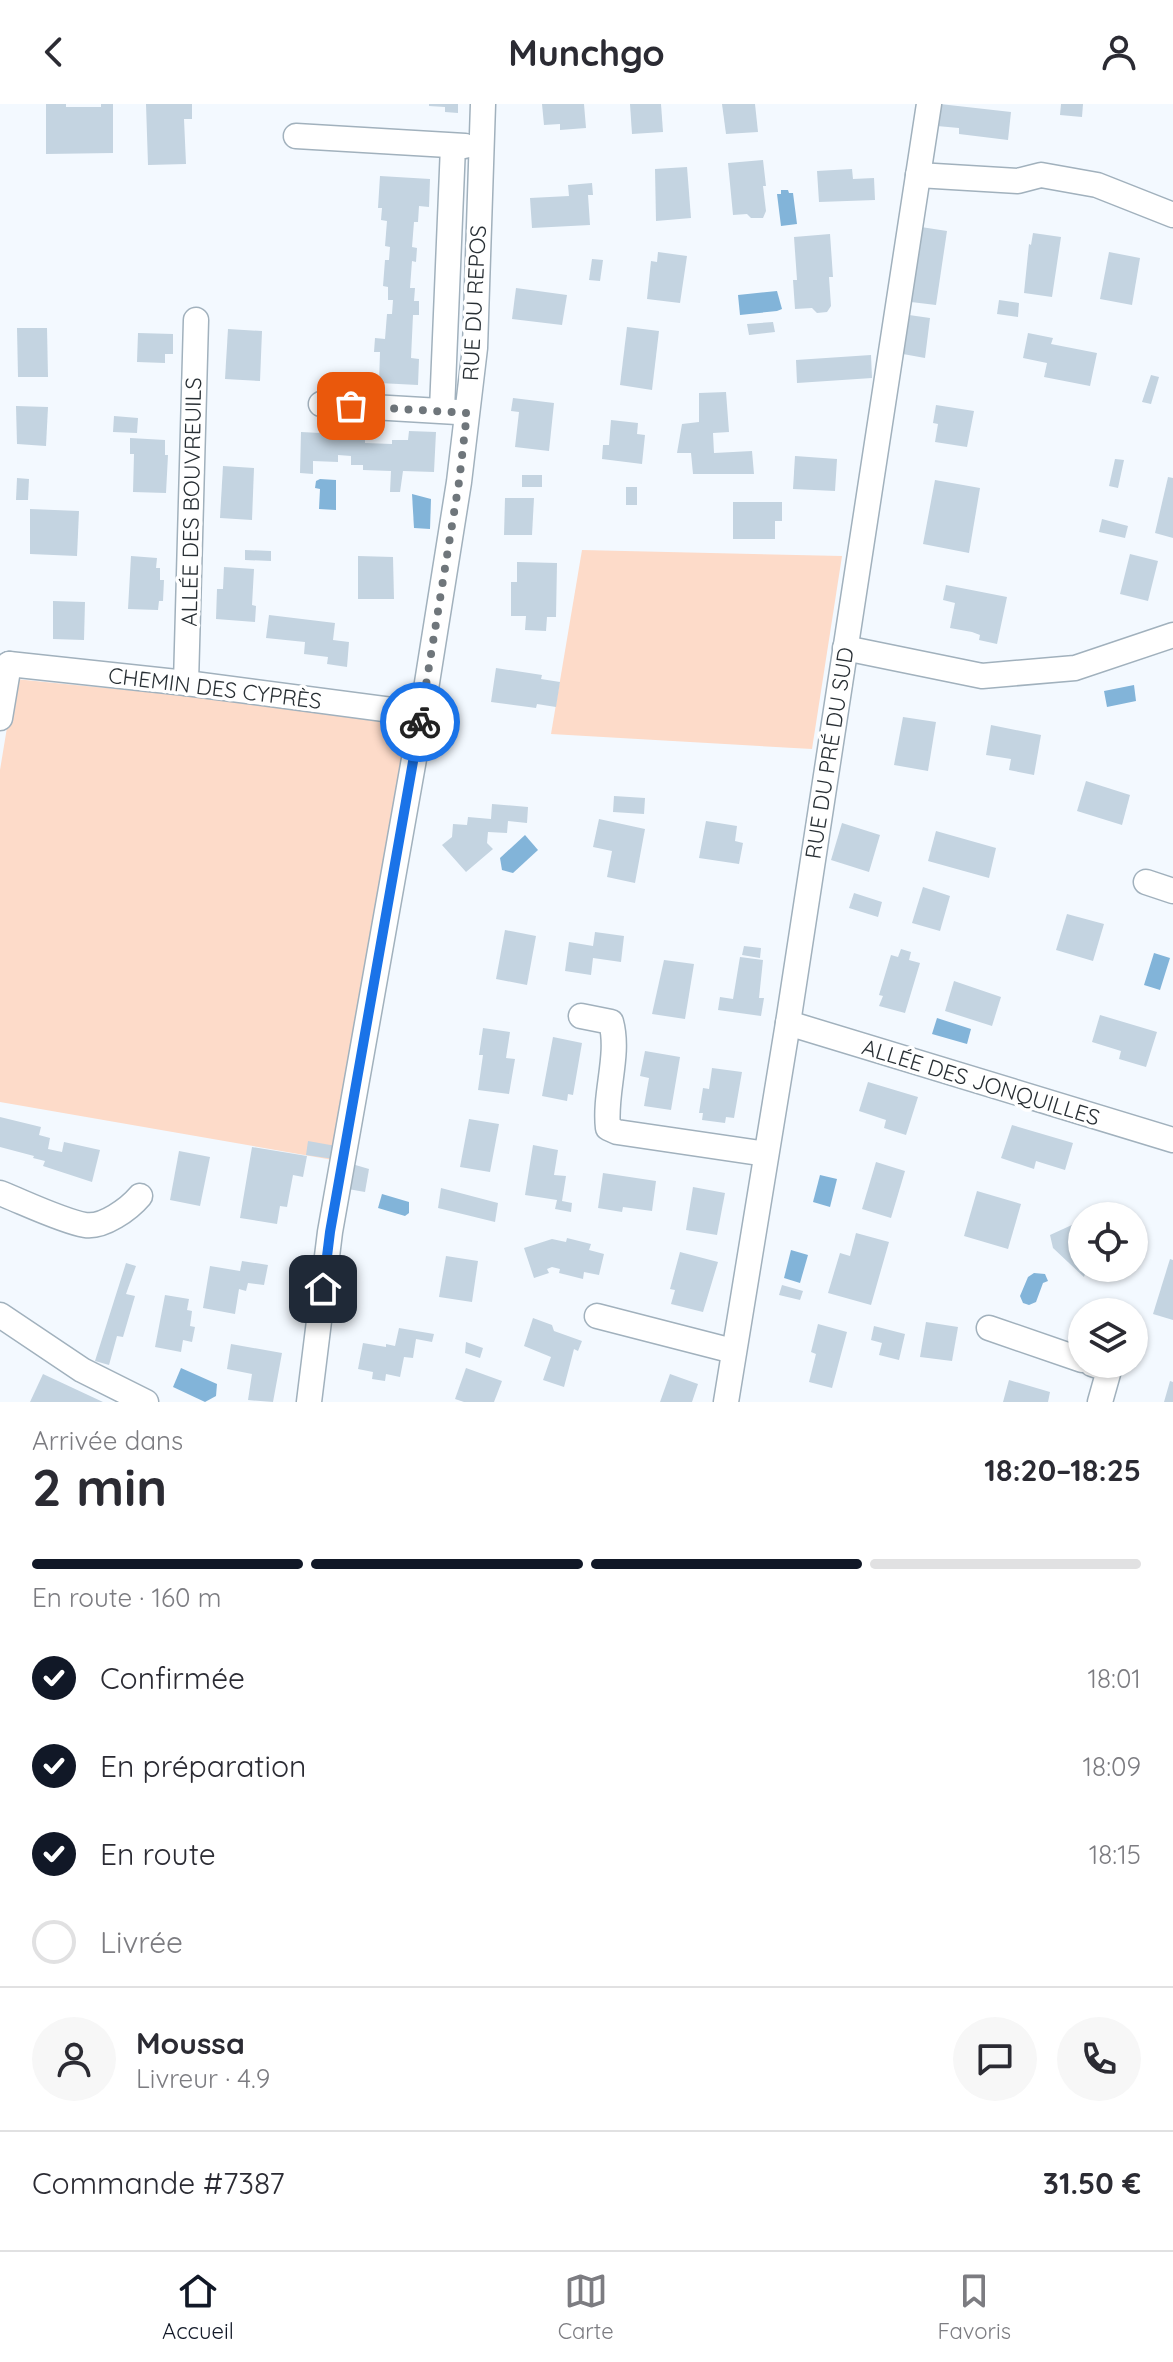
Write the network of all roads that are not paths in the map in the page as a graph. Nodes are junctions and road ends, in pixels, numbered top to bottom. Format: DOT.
graph roads {
  1 [pos="483,104"];
  2 [pos="929,104"];
  3 [pos="296,136"];
  4 [pos="453,146"];
  5 [pos="480,147"];
  6 [pos="918,175"];
  7 [pos="1173,215"];
  8 [pos="196,320"];
  9 [pos="321,404"];
  10 [pos="442,410"];
  11 [pos="467,413"];
  12 [pos="1173,635"];
  13 [pos="845,648"];
  14 [pos="4,659"];
  15 [pos="186,683"];
  16 [pos="422,714"];
  17 [pos="0,718"];
  18 [pos="1146,882"];
  19 [pos="1173,891"];
  20 [pos="581,1016"];
  21 [pos="788,1023"];
  22 [pos="1173,1140"];
  23 [pos="766,1154"];
  24 [pos="0,1193"];
  25 [pos="140,1196"];
  26 [pos="0,1315"];
  27 [pos="597,1316"];
  28 [pos="989,1328"];
  29 [pos="733,1351"];
  30 [pos="1068,1355"];
  31 [pos="1107,1378"];
  32 [pos="146,1402"];
  33 [pos="309,1402"];
  34 [pos="726,1402"];
  35 [pos="1100,1402"];
  1 -- 5 [label="street, RUE DU REPOS"];
  2 -- 6 [label="street, RUE DU PRÉ DU SUD"];
  3 -- 4 [label="street"];
  4 -- 5 [label="street"];
  4 -- 10 [label="street"];
  5 -- 11 [label="street, RUE DU REPOS"];
  6 -- 7 [label="street"];
  6 -- 13 [label="street, RUE DU PRÉ DU SUD"];
  8 -- 15 [label="street, ALLÉE DES BOUVREUILS"];
  9 -- 10 [label="street"];
  10 -- 11 [label="street"];
  11 -- 16 [label="street, RUE DU REPOS"];
  12 -- 13 [label="street"];
  13 -- 21 [label="street, RUE DU PRÉ DU SUD"];
  14 -- 15 [label="street, CHEMIN DES CYPRÈS"];
  14 -- 17 [label="street"];
  15 -- 16 [label="street, CHEMIN DES CYPRÈS"];
  16 -- 33 [label="street, RUE DU REPOS"];
  18 -- 19 [label="street"];
  20 -- 23 [label="street"];
  21 -- 22 [label="street, ALLÉE DES JONQUILLES"];
  21 -- 23 [label="street, RUE DU PRÉ DU SUD"];
  23 -- 29 [label="street, RUE DU PRÉ DU SUD"];
  24 -- 25 [label="street"];
  26 -- 32 [label="street"];
  27 -- 29 [label="street"];
  28 -- 30 [label="street"];
  29 -- 34 [label="street, RUE DU PRÉ DU SUD"];
  31 -- 35 [label="street"];
}
